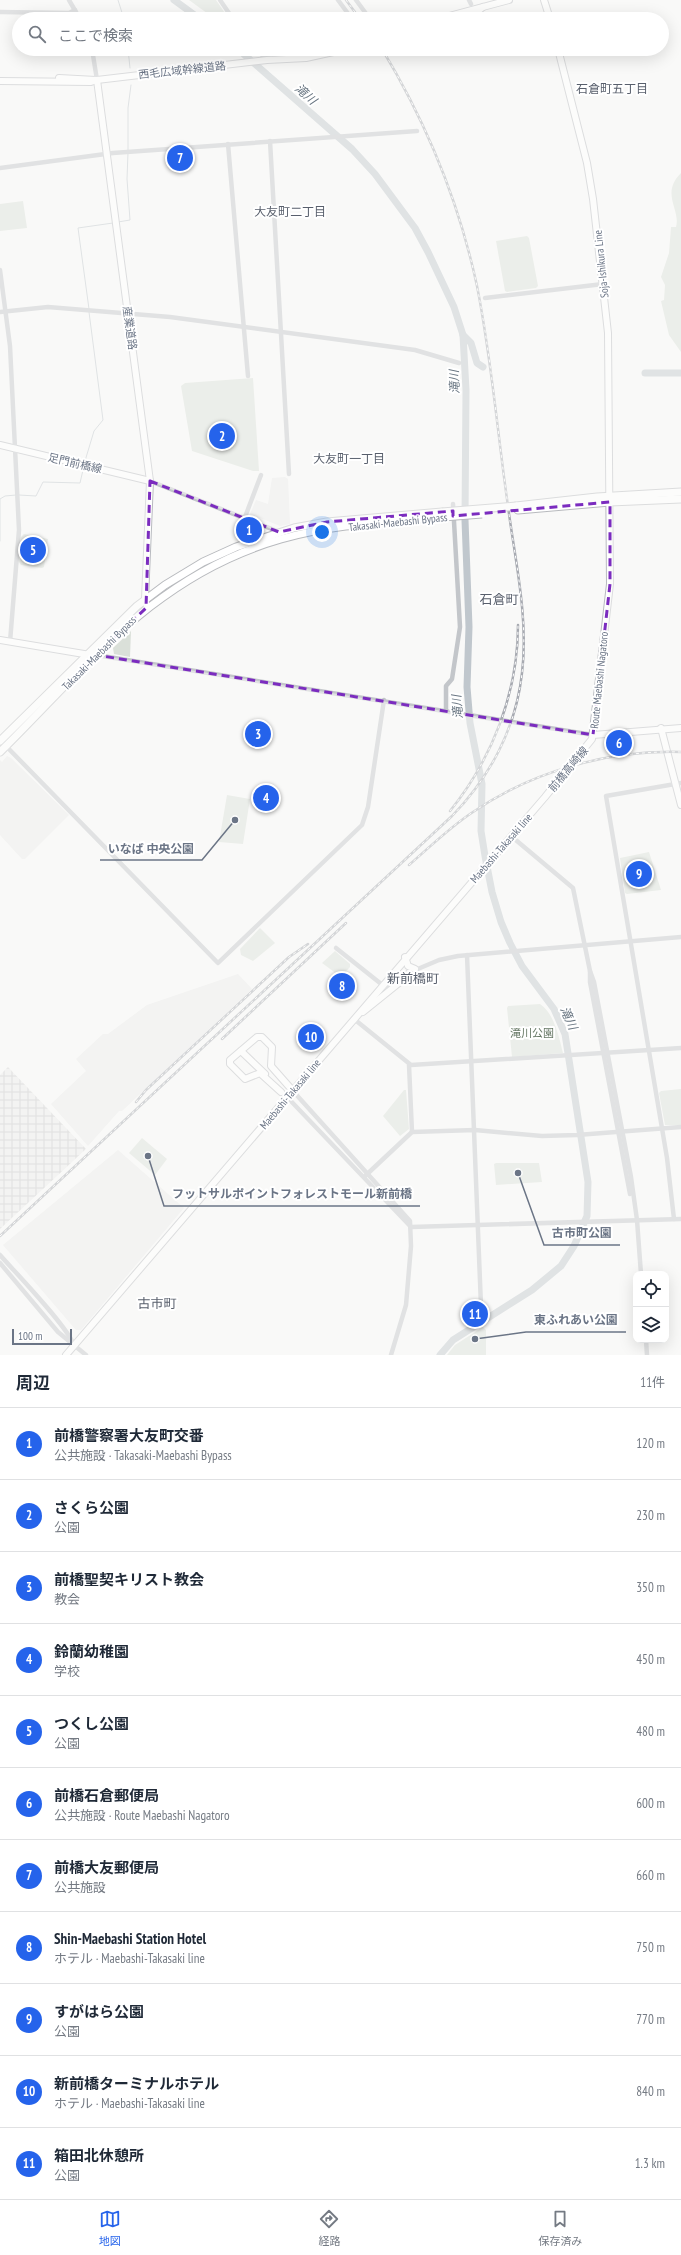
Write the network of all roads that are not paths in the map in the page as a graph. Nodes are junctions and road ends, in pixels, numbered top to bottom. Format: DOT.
graph roads {
  1 [pos="69,0"];
  2 [pos="220,0"];
  3 [pos="338,0"];
  4 [pos="356,0"];
  5 [pos="507,0"];
  6 [pos="544,0"];
  7 [pos="483,7"];
  8 [pos="75,10"];
  9 [pos="0,12"];
  10 [pos="12,12"];
  11 [pos="71,12"];
  12 [pos="229,12"];
  13 [pos="347,12"];
  14 [pos="365,12"];
  15 [pos="464,12"];
  16 [pos="477,12"];
  17 [pos="548,12"];
  18 [pos="93,56"];
  19 [pos="262,56"];
  20 [pos="269,56"];
  21 [pos="298,56"];
  22 [pos="560,56"];
  23 [pos="265,60"];
  24 [pos="0,77"];
  25 [pos="97,80"];
  26 [pos="0,81"];
  27 [pos="417,130"];
  28 [pos="270,141"];
  29 [pos="228,144"];
  30 [pos="107,154"];
  31 [pos="0,168"];
  32 [pos="0,270"];
  33 [pos="603,284"];
  34 [pos="485,298"];
  35 [pos="3,311"];
  36 [pos="128,313"];
  37 [pos="244,328"];
  38 [pos="281,334"];
  39 [pos="459,363"];
  40 [pos="248,376"];
  41 [pos="0,446"];
  42 [pos="16,449"];
  43 [pos="289,474"];
  44 [pos="261,475"];
  45 [pos="150,481"];
  46 [pos="681,492"];
  47 [pos="610,499"];
  48 [pos="681,499"];
  49 [pos="453,504"];
  50 [pos="442,515"];
  51 [pos="245,518"];
  52 [pos="279,532"];
  53 [pos="288,537"];
  54 [pos="145,599"];
  55 [pos="147,607"];
  56 [pos="0,640"];
  57 [pos="10,642"];
  58 [pos="86,655"];
  59 [pos="96,655"];
  60 [pos="384,700"];
  61 [pos="446,711"];
  62 [pos="661,728"];
  63 [pos="681,728"];
  64 [pos="593,735"];
  65 [pos="0,740"];
  66 [pos="7,746"];
  67 [pos="0,752"];
  68 [pos="678,783"];
  69 [pos="681,805"];
  70 [pos="511,836"];
  71 [pos="681,937"];
  72 [pos="631,941"];
  73 [pos="584,945"];
  74 [pos="336,948"];
  75 [pos="467,955"];
  76 [pos="405,957"];
  77 [pos="415,969"];
  78 [pos="409,973"];
  79 [pos="382,986"];
  80 [pos="356,1016"];
  81 [pos="681,1048"];
  82 [pos="650,1050"];
  83 [pos="241,1051"];
  84 [pos="605,1053"];
  85 [pos="472,1062"];
  86 [pos="408,1065"];
  87 [pos="293,1091"];
  88 [pos="280,1092"];
  89 [pos="288,1098"];
  90 [pos="681,1127"];
  91 [pos="662,1128"];
  92 [pos="475,1130"];
  93 [pos="412,1132"];
  94 [pos="621,1132"];
  95 [pos="365,1175"];
  96 [pos="674,1219"];
  97 [pos="681,1219"];
  98 [pos="637,1220"];
  99 [pos="478,1225"];
  100 [pos="411,1227"];
  101 [pos="0,1255"];
  102 [pos="0,1263"];
  103 [pos="641,1271"];
  104 [pos="482,1306"];
  105 [pos="646,1343"];
  106 [pos="74,1346"];
  107 [pos="66,1355"];
  108 [pos="86,1355"];
  109 [pos="391,1355"];
  110 [pos="647,1355"];
  1 -- 8 [label="street"];
  2 -- 12 [label="street"];
  3 -- 13 [label="street"];
  4 -- 14 [label="street"];
  5 -- 7 [label="main road"];
  6 -- 17 [label="main road"];
  7 -- 15 [label="main road"];
  7 -- 16 [label="main road"];
  8 -- 11 [label="street"];
  9 -- 10 [label="street"];
  18 -- 25 [label="street, 産業道路"];
  19 -- 23 [label="street"];
  20 -- 23 [label="street"];
  21 -- 23 [label="main road, 西毛広域幹線道路"];
  22 -- 33 [label="main road, Soja-Ishikura Line"];
  23 -- 25 [label="main road, 西毛広域幹線道路"];
  24 -- 25 [label="main road, 西毛広域幹線道路"];
  25 -- 26 [label="main road, 西毛広域幹線道路"];
  25 -- 30 [label="main road, 産業道路"];
  27 -- 28 [label="street"];
  28 -- 29 [label="street"];
  28 -- 38 [label="street"];
  29 -- 30 [label="street"];
  29 -- 37 [label="street"];
  30 -- 31 [label="street"];
  30 -- 36 [label="main road, 産業道路"];
  32 -- 35 [label="street"];
  33 -- 34 [label="street"];
  33 -- 47 [label="main road, Soja-Ishikura Line"];
  35 -- 36 [label="street"];
  35 -- 42 [label="street"];
  36 -- 37 [label="street"];
  36 -- 45 [label="main road, 産業道路"];
  37 -- 38 [label="street"];
  37 -- 40 [label="street"];
  38 -- 39 [label="street"];
  38 -- 43 [label="street"];
  41 -- 42 [label="main road, 足門前橋線"];
  42 -- 45 [label="main road, 足門前橋線"];
  42 -- 57 [label="street"];
  44 -- 51 [label="street"];
  45 -- 51 [label="street"];
  45 -- 54 [label="main road, 産業道路"];
  46 -- 47 [label="highway"];
  47 -- 48 [label="highway"];
  47 -- 50 [label="highway, Takasaki-Maebashi Bypass, bridge"];
  47 -- 64 [label="main road, Route Maebashi Nagatoro"];
  49 -- 61 [label="street"];
  50 -- 52 [label="highway, Takasaki-Maebashi Bypass"];
  50 -- 53 [label="highway, Takasaki-Maebashi Bypass"];
  51 -- 52 [label="street"];
  52 -- 53 [label="street"];
  52 -- 54 [label="highway, Takasaki-Maebashi Bypass"];
  53 -- 55 [label="highway, Takasaki-Maebashi Bypass"];
  54 -- 55 [label="main road, 産業道路"];
  54 -- 58 [label="highway, Takasaki-Maebashi Bypass"];
  55 -- 59 [label="highway, Takasaki-Maebashi Bypass"];
  56 -- 57 [label="main road"];
  57 -- 58 [label="main road"];
  58 -- 59 [label="main road"];
  58 -- 65 [label="highway, Takasaki-Maebashi Bypass"];
  59 -- 60 [label="street"];
  59 -- 66 [label="highway, Takasaki-Maebashi Bypass"];
  60 -- 61 [label="street"];
  60 -- 66 [label="street"];
  61 -- 64 [label="street"];
  62 -- 63 [label="main road, Route Maebashi Nagatoro"];
  62 -- 64 [label="main road, Route Maebashi Nagatoro"];
  62 -- 68 [label="main road"];
  64 -- 70 [label="main road, Maebashi-Takasaki line"];
  65 -- 66 [label="street"];
  66 -- 67 [label="highway, Takasaki-Maebashi Bypass"];
  68 -- 69 [label="main road"];
  68 -- 72 [label="street"];
  70 -- 73 [label="street"];
  70 -- 76 [label="main road, Maebashi-Takasaki line"];
  71 -- 72 [label="street"];
  72 -- 73 [label="street"];
  72 -- 82 [label="street"];
  73 -- 75 [label="street"];
  73 -- 84 [label="street"];
  74 -- 79 [label="street"];
  75 -- 77 [label="street"];
  75 -- 85 [label="street"];
  76 -- 77 [label="main road"];
  76 -- 79 [label="main road, Maebashi-Takasaki line"];
  77 -- 78 [label="street"];
  78 -- 79 [label="street"];
  78 -- 80 [label="main road"];
  79 -- 80 [label="main road, Maebashi-Takasaki line"];
  80 -- 86 [label="street"];
  80 -- 87 [label="main road, Maebashi-Takasaki line"];
  81 -- 82 [label="street"];
  82 -- 84 [label="street"];
  82 -- 91 [label="street"];
  83 -- 87 [label="main road"];
  83 -- 88 [label="main road"];
  83 -- 88 [label="main road"];
  84 -- 85 [label="street"];
  84 -- 94 [label="street"];
  85 -- 86 [label="street"];
  85 -- 92 [label="street"];
  86 -- 93 [label="street"];
  87 -- 89 [label="main road, Maebashi-Takasaki line"];
  87 -- 95 [label="street"];
  88 -- 89 [label="main road"];
  89 -- 95 [label="street"];
  89 -- 106 [label="main road, Maebashi-Takasaki line"];
  90 -- 91 [label="street"];
  91 -- 94 [label="street"];
  91 -- 96 [label="street"];
  92 -- 93 [label="street"];
  92 -- 94 [label="street"];
  92 -- 99 [label="street"];
  93 -- 95 [label="street"];
  94 -- 98 [label="street"];
  95 -- 100 [label="street"];
  96 -- 97 [label="street"];
  96 -- 98 [label="street"];
  98 -- 99 [label="street"];
  98 -- 103 [label="street"];
  99 -- 100 [label="street"];
  99 -- 104 [label="street"];
  100 -- 109 [label="street"];
  101 -- 106 [label="street"];
  102 -- 106 [label="street"];
  105 -- 110 [label="street"];
  106 -- 107 [label="main road, Maebashi-Takasaki line"];
  106 -- 108 [label="street"];
}
